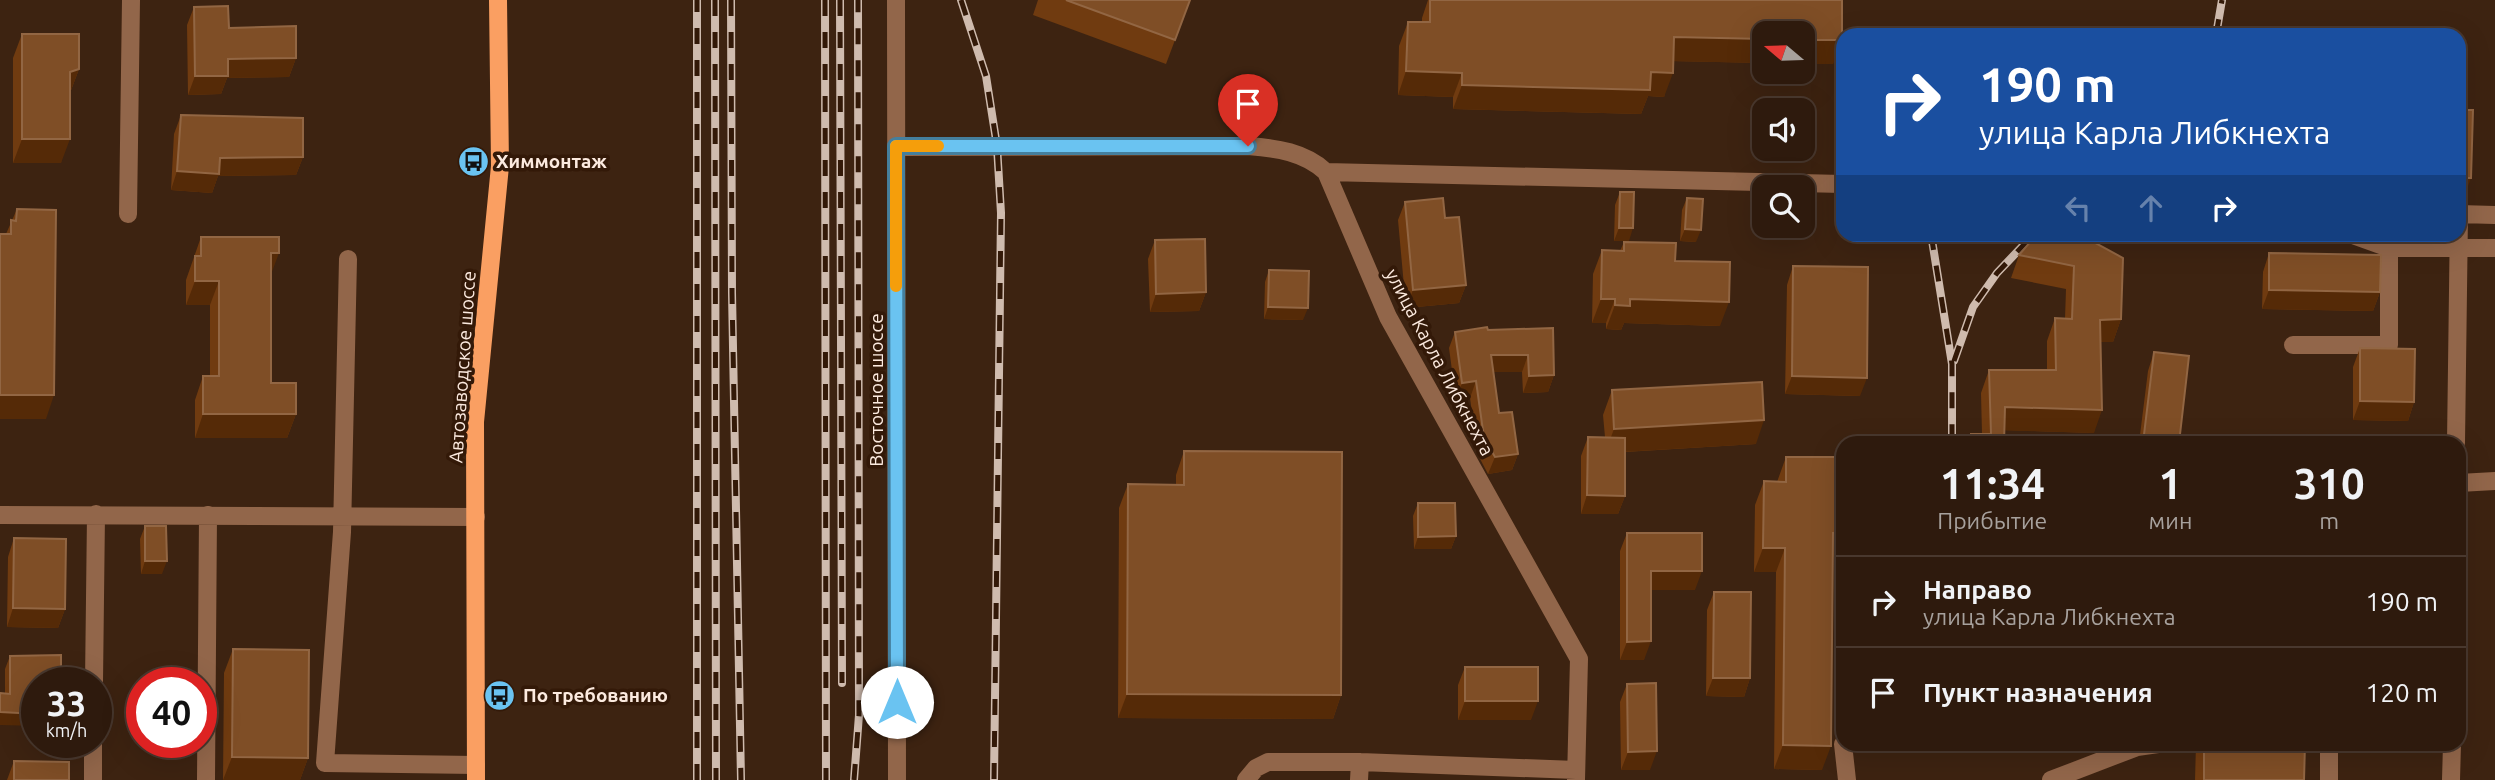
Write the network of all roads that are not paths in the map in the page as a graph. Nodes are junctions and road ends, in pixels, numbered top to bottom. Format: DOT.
graph roads {
  1 [pos="131,0"];
  2 [pos="498,0"];
  3 [pos="896,0"];
  4 [pos="896,146"];
  5 [pos="1326,172"];
  6 [pos="1836,184"];
  7 [pos="128,214"];
  8 [pos="2466,214"];
  9 [pos="2495,215"];
  10 [pos="2372,242"];
  11 [pos="2459,242"];
  12 [pos="2389,248"];
  13 [pos="2459,248"];
  14 [pos="2495,248"];
  15 [pos="348,258"];
  16 [pos="2293,345"];
  17 [pos="2456,436"];
  18 [pos="2495,481"];
  19 [pos="2466,483"];
  20 [pos="96,514"];
  21 [pos="0,515"];
  22 [pos="208,515"];
  23 [pos="343,516"];
  24 [pos="476,517"];
  25 [pos="94,667"];
  26 [pos="1843,751"];
  27 [pos="2127,751"];
  28 [pos="2329,751"];
  29 [pos="2452,751"];
  30 [pos="93,758"];
  31 [pos="1359,771"];
  32 [pos="476,772"];
  33 [pos="1576,775"];
  34 [pos="93,780"];
  35 [pos="206,780"];
  36 [pos="897,780"];
  37 [pos="1246,780"];
  38 [pos="1847,780"];
  39 [pos="2051,780"];
  40 [pos="2329,780"];
  41 [pos="2451,780"];
  1 -- 7 [label="street"];
  2 -- 24 [label="main road, Автозаводское шоссе"];
  3 -- 4 [label="street, Восточное шоссе"];
  4 -- 5 [label="street"];
  4 -- 36 [label="street, Восточное шоссе"];
  5 -- 6 [label="street"];
  5 -- 33 [label="street, улица Карла Либкнехта"];
  8 -- 9 [label="street"];
  10 -- 12 [label="street"];
  11 -- 13 [label="street"];
  12 -- 13 [label="street"];
  12 -- 16 [label="street"];
  13 -- 14 [label="street"];
  13 -- 17 [label="street"];
  15 -- 23 [label="street"];
  18 -- 19 [label="street"];
  20 -- 21 [label="street"];
  20 -- 22 [label="street"];
  20 -- 25 [label="street"];
  22 -- 23 [label="street"];
  22 -- 35 [label="street"];
  23 -- 24 [label="street"];
  23 -- 32 [label="street"];
  24 -- 32 [label="main road, Автозаводское шоссе"];
  26 -- 38 [label="street"];
  27 -- 39 [label="street"];
  28 -- 40 [label="street"];
  29 -- 41 [label="street"];
  30 -- 34 [label="street"];
  31 -- 33 [label="street"];
  31 -- 37 [label="street"];
}
